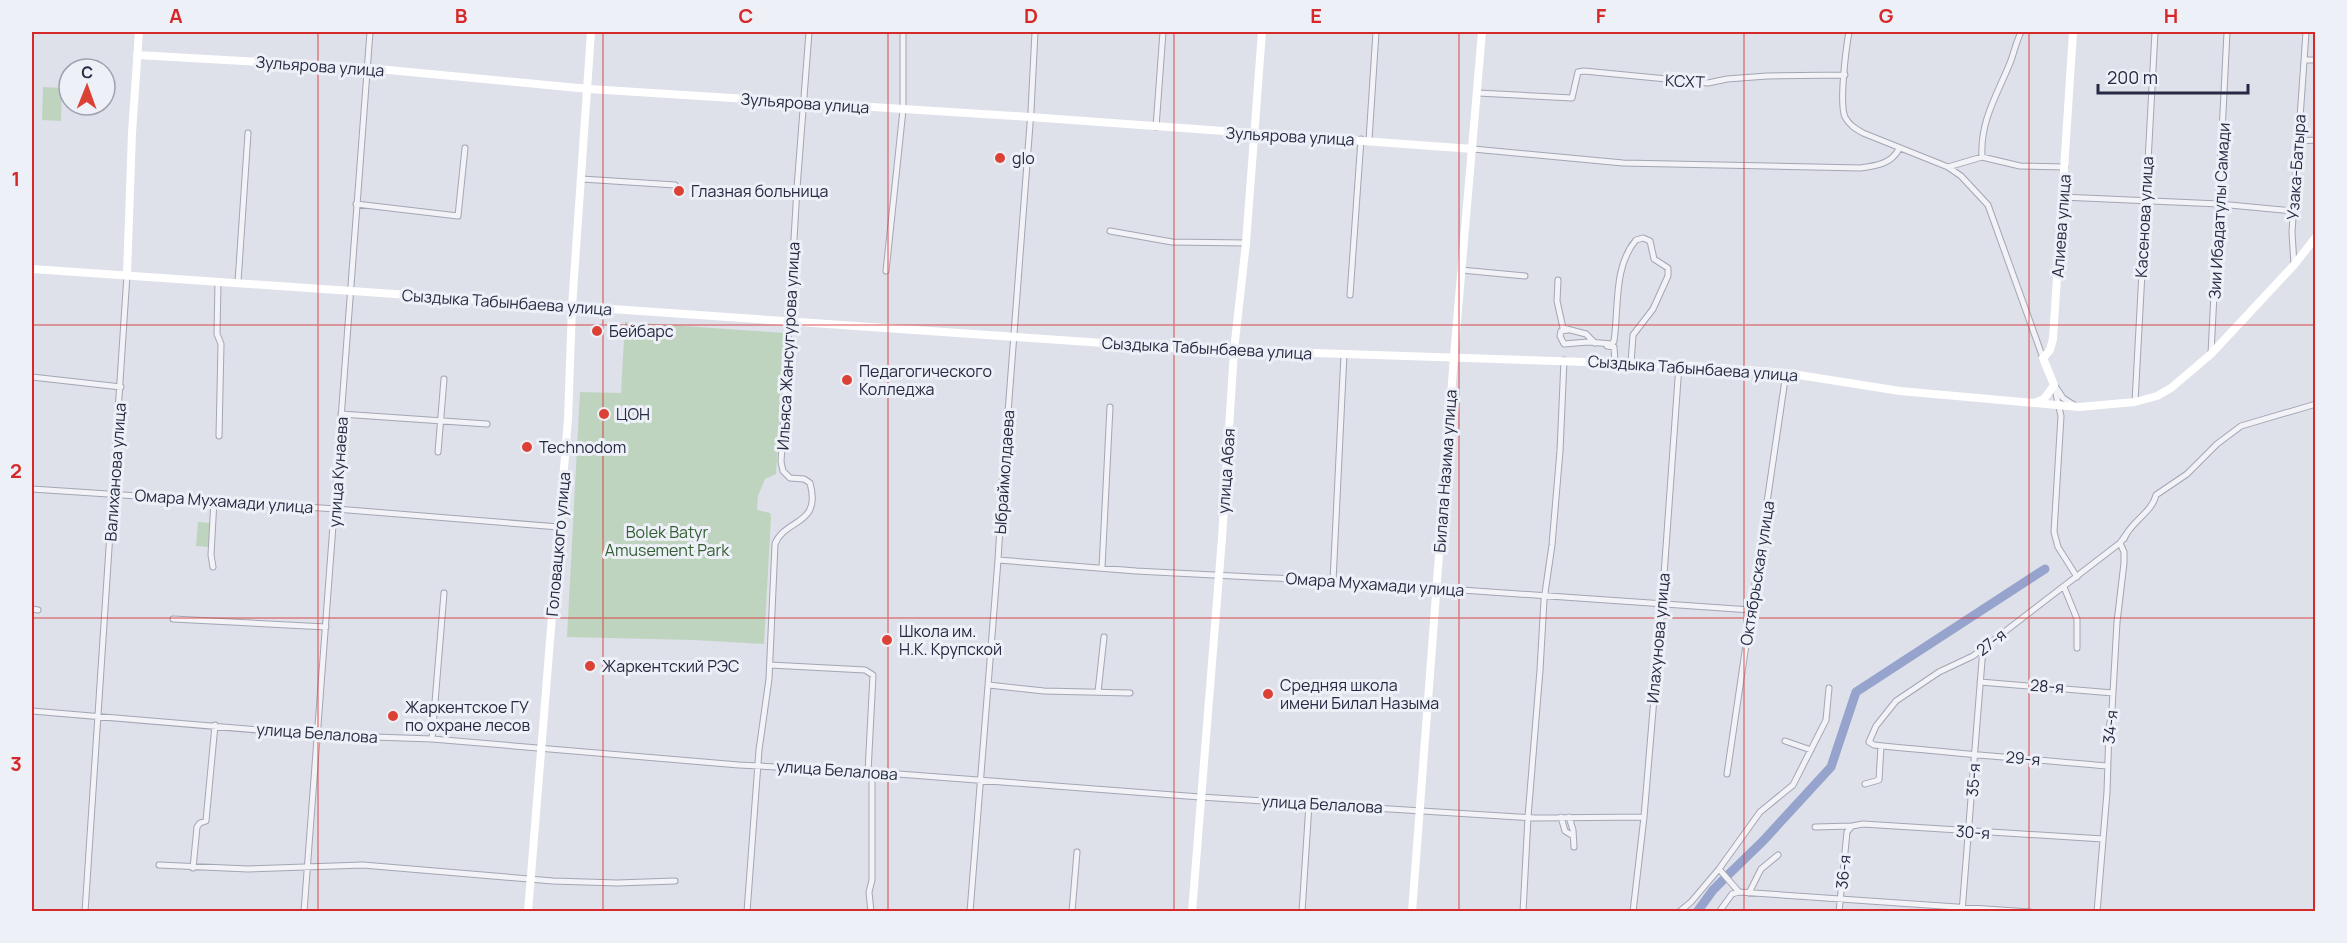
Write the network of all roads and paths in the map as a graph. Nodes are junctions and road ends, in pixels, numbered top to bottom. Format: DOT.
graph roads {
  1 [pos="139,32"];
  2 [pos="370,32"];
  3 [pos="591,32"];
  4 [pos="809,32"];
  5 [pos="903,32"];
  6 [pos="1035,32"];
  7 [pos="1163,32"];
  8 [pos="1262,32"];
  9 [pos="1376,32"];
  10 [pos="1482,32"];
  11 [pos="1849,32"];
  12 [pos="2021,32"];
  13 [pos="2073,32"];
  14 [pos="2155,32"];
  15 [pos="2227,32"];
  16 [pos="2306,32"];
  17 [pos="137,55"];
  18 [pos="2304,60"];
  19 [pos="2316,60"];
  20 [pos="367,68"];
  21 [pos="1845,75"];
  22 [pos="589,89"];
  23 [pos="1478,93"];
  24 [pos="804,102"];
  25 [pos="903,110"];
  26 [pos="1030,117"];
  27 [pos="1156,127"];
  28 [pos="248,133"];
  29 [pos="1256,133"];
  30 [pos="1360,140"];
  31 [pos="1370,140"];
  32 [pos="2316,140"];
  33 [pos="2298,141"];
  34 [pos="465,148"];
  35 [pos="1473,149"];
  36 [pos="1899,149"];
  37 [pos="1982,157"];
  38 [pos="1948,167"];
  39 [pos="2065,167"];
  40 [pos="582,179"];
  41 [pos="675,185"];
  42 [pos="2062,197"];
  43 [pos="2145,202"];
  44 [pos="356,204"];
  45 [pos="2219,204"];
  46 [pos="2294,211"];
  47 [pos="1110,231"];
  48 [pos="2316,237"];
  49 [pos="1246,243"];
  50 [pos="2294,266"];
  51 [pos="32,269"];
  52 [pos="1461,270"];
  53 [pos="886,271"];
  54 [pos="127,275"];
  55 [pos="1525,276"];
  56 [pos="1558,280"];
  57 [pos="218,282"];
  58 [pos="238,282"];
  59 [pos="351,291"];
  60 [pos="1350,295"];
  61 [pos="572,307"];
  62 [pos="791,321"];
  63 [pos="1568,330"];
  64 [pos="1014,336"];
  65 [pos="1595,344"];
  66 [pos="1234,350"];
  67 [pos="1344,354"];
  68 [pos="2211,354"];
  69 [pos="1454,356"];
  70 [pos="2043,358"];
  71 [pos="1564,360"];
  72 [pos="1615,362"];
  73 [pos="1631,363"];
  74 [pos="1679,365"];
  75 [pos="1786,373"];
  76 [pos="32,377"];
  77 [pos="444,378"];
  78 [pos="2054,385"];
  79 [pos="121,387"];
  80 [pos="2135,402"];
  81 [pos="2032,403"];
  82 [pos="2316,404"];
  83 [pos="2058,406"];
  84 [pos="1110,407"];
  85 [pos="2079,407"];
  86 [pos="341,414"];
  87 [pos="441,422"];
  88 [pos="487,424"];
  89 [pos="219,436"];
  90 [pos="438,452"];
  91 [pos="32,489"];
  92 [pos="114,494"];
  93 [pos="214,500"];
  94 [pos="336,509"];
  95 [pos="559,527"];
  96 [pos="2121,545"];
  97 [pos="998,560"];
  98 [pos="213,567"];
  99 [pos="1102,568"];
  100 [pos="1219,574"];
  101 [pos="2078,577"];
  102 [pos="1333,581"];
  103 [pos="2064,587"];
  104 [pos="1436,588"];
  105 [pos="444,593"];
  106 [pos="1545,595"];
  107 [pos="1662,603"];
  108 [pos="1751,610"];
  109 [pos="173,619"];
  110 [pos="326,627"];
  111 [pos="1104,637"];
  112 [pos="1983,648"];
  113 [pos="2077,648"];
  114 [pos="770,665"];
  115 [pos="1980,682"];
  116 [pos="989,685"];
  117 [pos="1829,688"];
  118 [pos="1098,692"];
  119 [pos="1130,693"];
  120 [pos="2113,693"];
  121 [pos="32,711"];
  122 [pos="99,715"];
  123 [pos="215,725"];
  124 [pos="317,735"];
  125 [pos="432,739"];
  126 [pos="1785,741"];
  127 [pos="1869,742"];
  128 [pos="1881,746"];
  129 [pos="541,747"];
  130 [pos="1811,750"];
  131 [pos="1975,756"];
  132 [pos="758,766"];
  133 [pos="2107,766"];
  134 [pos="870,772"];
  135 [pos="1728,774"];
  136 [pos="981,780"];
  137 [pos="1865,784"];
  138 [pos="1200,797"];
  139 [pos="1309,804"];
  140 [pos="1419,810"];
  141 [pos="1528,817"];
  142 [pos="1561,817"];
  143 [pos="1569,817"];
  144 [pos="1644,817"];
  145 [pos="1842,826"];
  146 [pos="1851,826"];
  147 [pos="1815,827"];
  148 [pos="1847,832"];
  149 [pos="1969,832"];
  150 [pos="1573,836"];
  151 [pos="2103,839"];
  152 [pos="1574,847"];
  153 [pos="1077,852"];
  154 [pos="1778,855"];
  155 [pos="159,865"];
  156 [pos="193,867"];
  157 [pos="307,867"];
  158 [pos="1719,870"];
  159 [pos="530,879"];
  160 [pos="675,881"];
  161 [pos="1739,892"];
  162 [pos="1749,893"];
  163 [pos="1840,900"];
  164 [pos="1962,909"];
  165 [pos="2096,911"];
  166 [pos="85,912"];
  167 [pos="304,912"];
  168 [pos="528,912"];
  169 [pos="747,912"];
  170 [pos="871,912"];
  171 [pos="970,912"];
  172 [pos="1072,912"];
  173 [pos="1192,912"];
  174 [pos="1302,912"];
  175 [pos="1412,912"];
  176 [pos="1523,912"];
  177 [pos="1633,912"];
  178 [pos="1679,912"];
  179 [pos="1719,912"];
  180 [pos="1839,912"];
  181 [pos="2030,912"];
  1 -- 17 [label="street, Валиханова улица"];
  2 -- 20 [label="street, улица Кунаева"];
  3 -- 22 [label="street, Головацкого улица"];
  4 -- 24 [label="street, Ильяса Жансугурова улица"];
  5 -- 25 [label="street"];
  6 -- 26 [label="street, Ыбраймолдаева"];
  7 -- 27 [label="street"];
  8 -- 29 [label="street, улица Абая"];
  9 -- 31 [label="street"];
  10 -- 23 [label="street, Билала Назима улица"];
  11 -- 21 [label="street"];
  12 -- 37 [label="street"];
  13 -- 39 [label="street, Алиева улица"];
  14 -- 43 [label="street, Касенова улица"];
  15 -- 45 [label="street, Зии Ибадатулы Самади"];
  16 -- 18 [label="street, Узака-Батыра"];
  17 -- 20 [label="street, Зульярова улица"];
  17 -- 54 [label="street, Валиханова улица"];
  18 -- 19 [label="street"];
  18 -- 33 [label="street, Узака-Батыра"];
  20 -- 22 [label="street, Зульярова улица"];
  20 -- 44 [label="street, улица Кунаева"];
  21 -- 23 [label="street, КСХТ"];
  21 -- 36 [label="street"];
  22 -- 24 [label="street, Зульярова улица"];
  22 -- 40 [label="street, Головацкого улица"];
  23 -- 35 [label="street, Билала Назима улица"];
  24 -- 25 [label="street, Зульярова улица"];
  24 -- 62 [label="street, Ильяса Жансугурова улица"];
  25 -- 26 [label="street, Зульярова улица"];
  25 -- 53 [label="street"];
  26 -- 27 [label="street, Зульярова улица"];
  26 -- 64 [label="street, Ыбраймолдаева"];
  27 -- 29 [label="street, Зульярова улица"];
  28 -- 58 [label="street"];
  29 -- 30 [label="street, Зульярова улица"];
  29 -- 49 [label="street, улица Абая"];
  30 -- 31 [label="street, Зульярова улица"];
  30 -- 60 [label="street"];
  31 -- 35 [label="street, Зульярова улица"];
  32 -- 33 [label="street"];
  33 -- 46 [label="street, Узака-Батыра"];
  34 -- 44 [label="street"];
  35 -- 36 [label="street"];
  35 -- 52 [label="street, Билала Назима улица"];
  36 -- 38 [label="street"];
  37 -- 38 [label="street"];
  37 -- 39 [label="street"];
  38 -- 70 [label="street"];
  39 -- 42 [label="street, Алиева улица"];
  40 -- 41 [label="street"];
  40 -- 61 [label="street, Головацкого улица"];
  42 -- 43 [label="street"];
  42 -- 70 [label="street, Алиева улица"];
  43 -- 45 [label="street"];
  43 -- 80 [label="street, Касенова улица"];
  44 -- 59 [label="street, улица Кунаева"];
  45 -- 46 [label="street"];
  45 -- 68 [label="street, Зии Ибадатулы Самади"];
  46 -- 50 [label="street, Узака-Батыра"];
  47 -- 49 [label="street"];
  48 -- 50 [label="street, Сыздыка Табынбаева улица"];
  49 -- 66 [label="street, улица Абая"];
  50 -- 68 [label="street, Сыздыка Табынбаева улица"];
  51 -- 54 [label="street, Сыздыка Табынбаева улица"];
  52 -- 55 [label="street"];
  52 -- 69 [label="street, Билала Назима улица"];
  54 -- 57 [label="street, Сыздыка Табынбаева улица"];
  54 -- 79 [label="street, Валиханова улица"];
  56 -- 63 [label="street"];
  57 -- 58 [label="street, Сыздыка Табынбаева улица"];
  57 -- 89 [label="street"];
  58 -- 59 [label="street, Сыздыка Табынбаева улица"];
  59 -- 61 [label="street, Сыздыка Табынбаева улица"];
  59 -- 86 [label="street, улица Кунаева"];
  61 -- 62 [label="street, Сыздыка Табынбаева улица"];
  61 -- 95 [label="street, Головацкого улица"];
  62 -- 64 [label="street, Сыздыка Табынбаева улица"];
  62 -- 114 [label="street, Ильяса Жансугурова улица"];
  63 -- 65 [label="street"];
  63 -- 65 [label="street"];
  64 -- 66 [label="street, Сыздыка Табынбаева улица"];
  64 -- 97 [label="street, Ыбраймолдаева"];
  65 -- 72 [label="street"];
  65 -- 73 [label="street"];
  66 -- 67 [label="street, Сыздыка Табынбаева улица"];
  66 -- 100 [label="street, улица Абая"];
  67 -- 69 [label="street, Сыздыка Табынбаева улица"];
  67 -- 102 [label="street"];
  68 -- 80 [label="street, Сыздыка Табынбаева улица"];
  69 -- 71 [label="street, Сыздыка Табынбаева улица"];
  69 -- 104 [label="street, Билала Назима улица"];
  70 -- 78 [label="street"];
  71 -- 72 [label="street, Сыздыка Табынбаева улица"];
  71 -- 106 [label="street"];
  72 -- 73 [label="street, Сыздыка Табынбаева улица"];
  73 -- 74 [label="street, Сыздыка Табынбаева улица"];
  74 -- 75 [label="street, Сыздыка Табынбаева улица"];
  74 -- 107 [label="street, Илахунова улица"];
  75 -- 81 [label="street, Сыздыка Табынбаева улица"];
  75 -- 108 [label="street, Октябрьская улица"];
  76 -- 79 [label="street"];
  77 -- 87 [label="street"];
  78 -- 81 [label="street"];
  78 -- 83 [label="street"];
  78 -- 85 [label="street"];
  79 -- 92 [label="street, Валиханова улица"];
  80 -- 85 [label="street, Сыздыка Табынбаева улица"];
  81 -- 83 [label="street, Сыздыка Табынбаева улица"];
  82 -- 96 [label="street, 27-я"];
  83 -- 85 [label="street, Сыздыка Табынбаева улица"];
  83 -- 101 [label="street"];
  84 -- 99 [label="street"];
  86 -- 87 [label="street"];
  86 -- 94 [label="street, улица Кунаева"];
  87 -- 88 [label="street"];
  87 -- 90 [label="street"];
  91 -- 92 [label="street, Омара Мухамади улица"];
  92 -- 93 [label="street, Омара Мухамади улица"];
  92 -- 122 [label="street, Валиханова улица"];
  93 -- 94 [label="street, Омара Мухамади улица"];
  93 -- 98 [label="street"];
  94 -- 95 [label="street, Омара Мухамади улица"];
  94 -- 110 [label="street, улица Кунаева"];
  95 -- 129 [label="street, Головацкого улица"];
  96 -- 101 [label="street, 27-я"];
  96 -- 120 [label="street, 34-я"];
  97 -- 99 [label="street, Омара Мухамади улица"];
  97 -- 116 [label="street, Ыбраймолдаева"];
  99 -- 100 [label="street, Омара Мухамади улица"];
  100 -- 102 [label="street, Омара Мухамади улица"];
  100 -- 138 [label="street, улица Абая"];
  101 -- 103 [label="street, 27-я"];
  102 -- 104 [label="street, Омара Мухамади улица"];
  103 -- 112 [label="street, 27-я"];
  103 -- 113 [label="street"];
  104 -- 106 [label="street, Омара Мухамади улица"];
  104 -- 140 [label="street, Билала Назима улица"];
  105 -- 125 [label="street"];
  106 -- 107 [label="street, Омара Мухамади улица"];
  106 -- 141 [label="street"];
  107 -- 108 [label="street, Омара Мухамади улица"];
  107 -- 144 [label="street, Илахунова улица"];
  108 -- 135 [label="street, Октябрьская улица"];
  109 -- 110 [label="street"];
  110 -- 124 [label="street, улица Кунаева"];
  111 -- 118 [label="street"];
  112 -- 115 [label="street, 35-я"];
  112 -- 127 [label="street, 27-я"];
  114 -- 132 [label="street, Ильяса Жансугурова улица"];
  114 -- 134 [label="street"];
  115 -- 120 [label="street, 28-я"];
  115 -- 131 [label="street, 35-я"];
  116 -- 118 [label="street"];
  116 -- 136 [label="street, Ыбраймолдаева"];
  117 -- 130 [label="street"];
  118 -- 119 [label="street"];
  120 -- 133 [label="street, 34-я"];
  121 -- 122 [label="street, улица Белалова"];
  122 -- 123 [label="street, улица Белалова"];
  122 -- 166 [label="street, Валиханова улица"];
  123 -- 124 [label="street, улица Белалова"];
  123 -- 156 [label="street"];
  124 -- 125 [label="street, улица Белалова"];
  124 -- 157 [label="street, улица Кунаева"];
  125 -- 129 [label="street, улица Белалова"];
  126 -- 130 [label="street"];
  127 -- 128 [label="street, 29-я"];
  128 -- 131 [label="street, 29-я"];
  128 -- 137 [label="street"];
  129 -- 132 [label="street, улица Белалова"];
  129 -- 159 [label="street, Головацкого улица"];
  130 -- 158 [label="street"];
  131 -- 133 [label="street, 29-я"];
  131 -- 149 [label="street, 35-я"];
  132 -- 134 [label="street, улица Белалова"];
  132 -- 169 [label="street, Ильяса Жансугурова улица"];
  133 -- 151 [label="street, 34-я"];
  134 -- 136 [label="street, улица Белалова"];
  134 -- 170 [label="street"];
  136 -- 138 [label="street, улица Белалова"];
  136 -- 171 [label="street, Ыбраймолдаева"];
  138 -- 139 [label="street, улица Белалова"];
  138 -- 173 [label="street, улица Абая"];
  139 -- 140 [label="street, улица Белалова"];
  139 -- 174 [label="street"];
  140 -- 141 [label="street, улица Белалова"];
  140 -- 175 [label="street, Билала Назима улица"];
  141 -- 142 [label="street, улица Белалова"];
  141 -- 176 [label="street"];
  142 -- 143 [label="street, улица Белалова"];
  142 -- 150 [label="street"];
  143 -- 144 [label="street, улица Белалова"];
  143 -- 150 [label="street"];
  144 -- 177 [label="street, Илахунова улица"];
  145 -- 146 [label="street, 30-я"];
  145 -- 147 [label="street, 30-я"];
  145 -- 148 [label="street"];
  146 -- 148 [label="street"];
  146 -- 149 [label="street, 30-я"];
  148 -- 163 [label="street, 36-я"];
  149 -- 151 [label="street, 30-я"];
  149 -- 164 [label="street, 35-я"];
  150 -- 152 [label="street"];
  151 -- 165 [label="street, 34-я"];
  153 -- 172 [label="street"];
  154 -- 162 [label="street"];
  155 -- 156 [label="street"];
  156 -- 157 [label="street"];
  157 -- 159 [label="street"];
  157 -- 167 [label="street, улица Кунаева"];
  158 -- 161 [label="street"];
  158 -- 178 [label="street"];
  159 -- 160 [label="street"];
  159 -- 168 [label="street, Головацкого улица"];
  161 -- 162 [label="street"];
  161 -- 179 [label="street"];
  162 -- 163 [label="street"];
  163 -- 164 [label="street"];
  163 -- 180 [label="street, 36-я"];
  164 -- 181 [label="street"];
}
